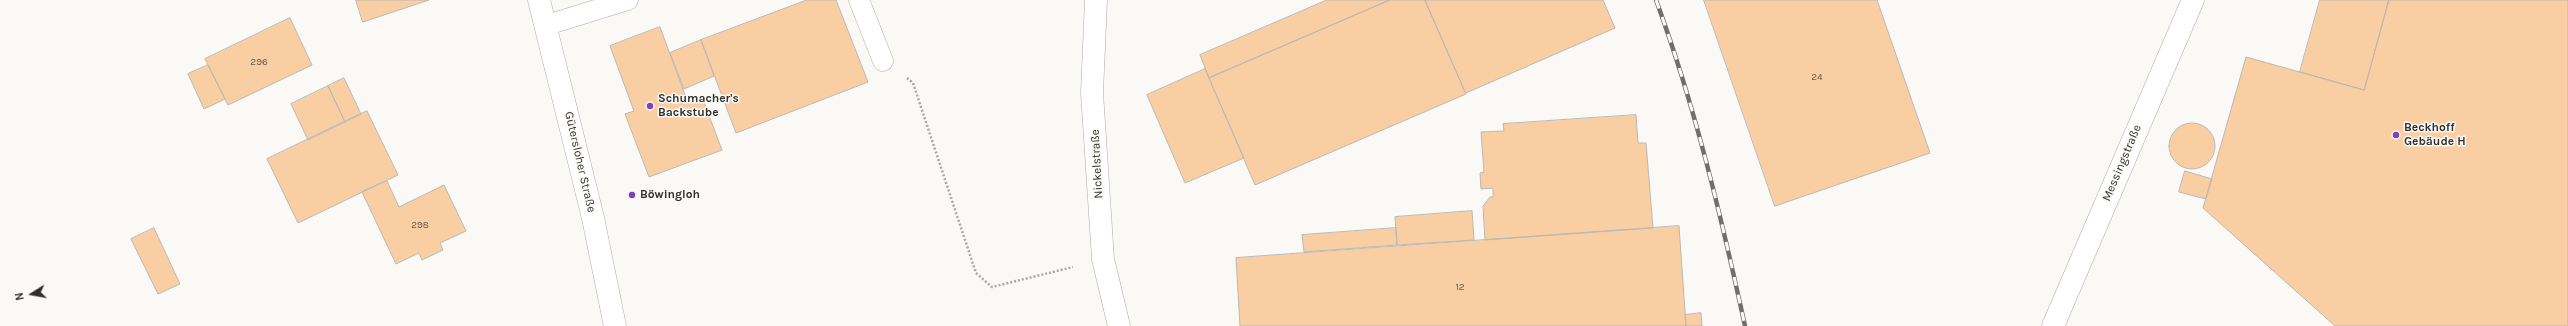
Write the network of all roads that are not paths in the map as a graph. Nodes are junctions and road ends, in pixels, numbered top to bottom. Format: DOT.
graph roads {
  1 [pos="539,0"];
  2 [pos="628,0"];
  3 [pos="859,0"];
  4 [pos="1096,0"];
  5 [pos="2193,0"];
  6 [pos="547,25"];
  7 [pos="883,62"];
  8 [pos="615,326"];
  9 [pos="1119,326"];
  10 [pos="2053,326"];
  1 -- 6 [label="street, Gütersloher Straße"];
  2 -- 6 [label="lane"];
  3 -- 7 [label="lane"];
  4 -- 9 [label="street, Nickelstraße"];
  5 -- 10 [label="street, Messingstraße"];
  6 -- 8 [label="street, Gütersloher Straße"];
}
